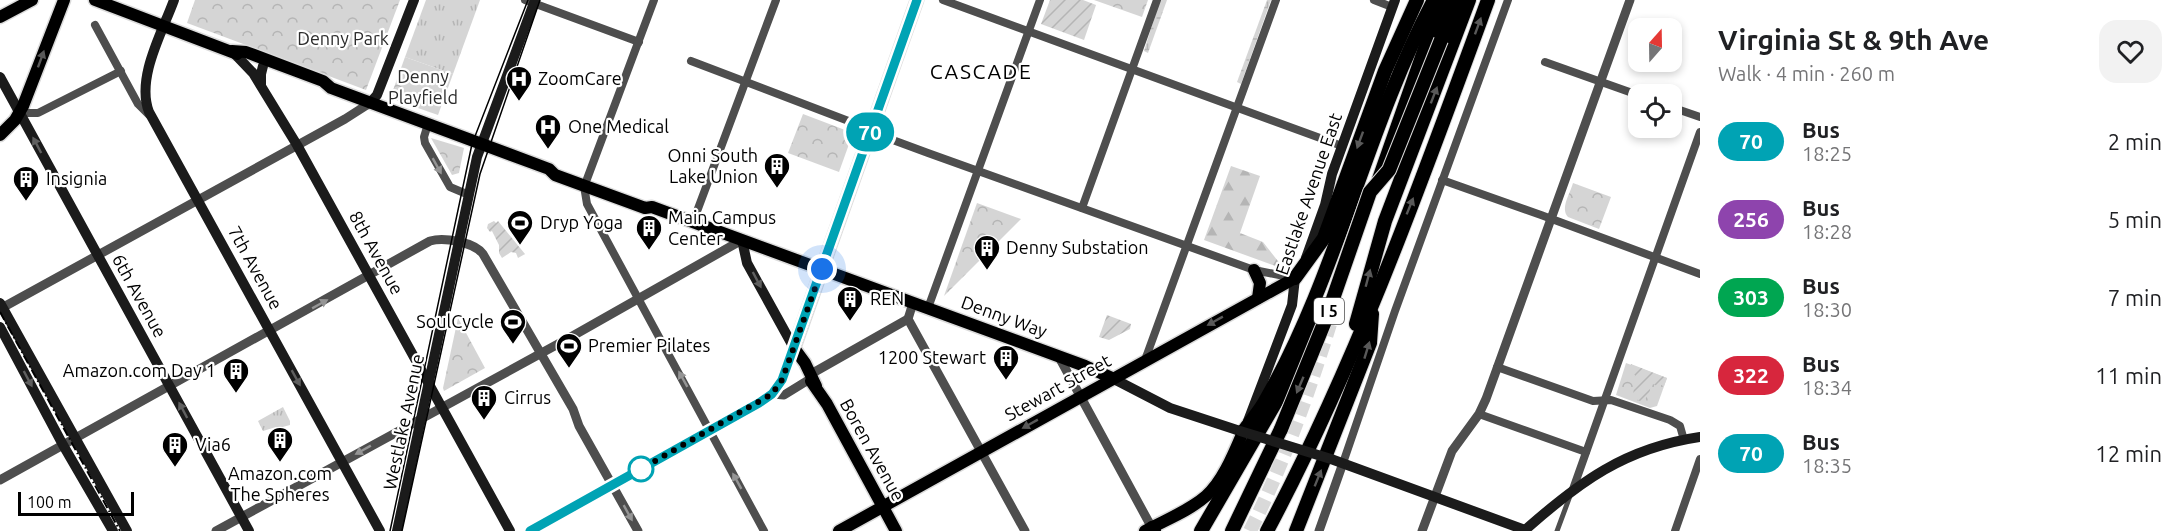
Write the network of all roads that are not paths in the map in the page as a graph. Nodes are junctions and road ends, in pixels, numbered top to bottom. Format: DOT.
graph roads {
  1 [pos="32,0"];
  2 [pos="64,0"];
  3 [pos="95,0"];
  4 [pos="174,0"];
  5 [pos="414,0"];
  6 [pos="654,0"];
  7 [pos="776,0"];
  8 [pos="917,0"];
  9 [pos="943,0"];
  10 [pos="1040,0"];
  11 [pos="1157,0"];
  12 [pos="1276,0"];
  13 [pos="1374,0"];
  14 [pos="1417,0"];
  15 [pos="1434,0"];
  16 [pos="1441,0"];
  17 [pos="1456,0"];
  18 [pos="1469,0"];
  19 [pos="1488,0"];
  20 [pos="1508,0"];
  21 [pos="1630,0"];
  22 [pos="531,1"];
  23 [pos="1394,3"];
  24 [pos="0,17"];
  25 [pos="95,25"];
  26 [pos="164,26"];
  27 [pos="1028,32"];
  28 [pos="639,42"];
  29 [pos="232,51"];
  30 [pos="691,61"];
  31 [pos="1545,62"];
  32 [pos="263,66"];
  33 [pos="1132,70"];
  34 [pos="121,71"];
  35 [pos="0,77"];
  36 [pos="746,81"];
  37 [pos="1601,82"];
  38 [pos="262,88"];
  39 [pos="331,88"];
  40 [pos="1628,91"];
  41 [pos="370,103"];
  42 [pos="1237,108"];
  43 [pos="1682,111"];
  44 [pos="20,113"];
  45 [pos="1700,118"];
  46 [pos="152,119"];
  47 [pos="428,124"];
  48 [pos="871,130"];
  49 [pos="1700,132"];
  50 [pos="0,135"];
  51 [pos="482,144"];
  52 [pos="297,146"];
  53 [pos="1342,146"];
  54 [pos="978,171"];
  55 [pos="1442,180"];
  56 [pos="586,182"];
  57 [pos="1370,192"];
  58 [pos="469,195"];
  59 [pos="198,200"];
  60 [pos="1082,208"];
  61 [pos="1551,218"];
  62 [pos="693,222"];
  63 [pos="1338,237"];
  64 [pos="742,240"];
  65 [pos="460,242"];
  66 [pos="1186,246"];
  67 [pos="1354,249"];
  68 [pos="97,255"];
  69 [pos="1656,257"];
  70 [pos="822,269"];
  71 [pos="1254,270"];
  72 [pos="1700,274"];
  73 [pos="370,276"];
  74 [pos="1295,278"];
  75 [pos="639,298"];
  76 [pos="1258,298"];
  77 [pos="1373,300"];
  78 [pos="913,303"];
  79 [pos="1,307"];
  80 [pos="928,308"];
  81 [pos="908,319"];
  82 [pos="1330,324"];
  83 [pos="0,327"];
  84 [pos="270,331"];
  85 [pos="794,348"];
  86 [pos="539,353"];
  87 [pos="1059,357"];
  88 [pos="1145,360"];
  89 [pos="1497,367"];
  90 [pos="1342,375"];
  91 [pos="1112,378"];
  92 [pos="812,380"];
  93 [pos="429,383"];
  94 [pos="171,386"];
  95 [pos="772,394"];
  96 [pos="1081,396"];
  97 [pos="1605,401"];
  98 [pos="442,406"];
  99 [pos="1479,414"];
  100 [pos="421,418"];
  101 [pos="711,430"];
  102 [pos="1243,432"];
  103 [pos="76,437"];
  104 [pos="1700,437"];
  105 [pos="1684,440"];
  106 [pos="63,445"];
  107 [pos="980,452"];
  108 [pos="1586,452"];
  109 [pos="1700,459"];
  110 [pos="342,462"];
  111 [pos="1343,463"];
  112 [pos="0,480"];
  113 [pos="612,485"];
  114 [pos="1573,489"];
  115 [pos="1436,497"];
  116 [pos="883,506"];
  117 [pos="241,517"];
  118 [pos="1150,530"];
  119 [pos="113,531"];
  120 [pos="128,531"];
  121 [pos="216,531"];
  122 [pos="249,531"];
  123 [pos="380,531"];
  124 [pos="397,531"];
  125 [pos="510,531"];
  126 [pos="530,531"];
  127 [pos="638,531"];
  128 [pos="764,531"];
  129 [pos="839,531"];
  130 [pos="896,531"];
  131 [pos="1025,531"];
  132 [pos="1201,531"];
  133 [pos="1232,531"];
  134 [pos="1267,531"];
  135 [pos="1296,531"];
  136 [pos="1318,531"];
  137 [pos="1422,531"];
  138 [pos="1526,531"];
  139 [pos="1557,531"];
  140 [pos="1675,531"];
  1 -- 24 [label="main road"];
  44 -- 2 [label="main road, one-way"];
  3 -- 26 [label="main road, Denny Way"];
  4 -- 26 [label="main road"];
  5 -- 41 [label="main road"];
  6 -- 28 [label="street"];
  7 -- 36 [label="street"];
  8 -- 48 [label="main road"];
  9 -- 27 [label="street"];
  10 -- 27 [label="street"];
  11 -- 33 [label="street"];
  12 -- 42 [label="street"];
  13 -- 23 [label="street"];
  14 -- 74 [label="highway, one-way"];
  15 -- 63 [label="highway"];
  16 -- 57 [label="highway, I 5"];
  16 -- 67 [label="highway"];
  17 -- 57 [label="highway, bridge"];
  90 -- 18 [label="highway, one-way"];
  77 -- 19 [label="highway, I 5, one-way"];
  20 -- 55 [label="street"];
  21 -- 37 [label="street"];
  22 -- 28 [label="street"];
  22 -- 51 [label="main road, Westlake Avenue"];
  23 -- 53 [label="main road, Eastlake Avenue East"];
  25 -- 34 [label="street, 7th Avenue"];
  26 -- 29 [label="main road, Denny Way"];
  26 -- 46 [label="main road"];
  27 -- 33 [label="street"];
  27 -- 54 [label="street"];
  28 -- 56 [label="street"];
  29 -- 32 [label="main road, Denny Way"];
  29 -- 38 [label="main road, 8th Avenue"];
  29 -- 39 [label="main road, Denny Way"];
  30 -- 36 [label="street"];
  31 -- 37 [label="street"];
  32 -- 38 [label="main road"];
  32 -- 39 [label="main road, Denny Way"];
  33 -- 42 [label="street"];
  33 -- 60 [label="street"];
  34 -- 44 [label="street"];
  34 -- 46 [label="street, 7th Avenue"];
  35 -- 44 [label="main road, 6th Avenue"];
  36 -- 48 [label="street"];
  36 -- 62 [label="street"];
  37 -- 40 [label="street"];
  37 -- 61 [label="street"];
  38 -- 52 [label="main road, 8th Avenue"];
  39 -- 41 [label="main road, Denny Way"];
  41 -- 47 [label="main road, Denny Way"];
  41 -- 52 [label="street"];
  42 -- 53 [label="street"];
  42 -- 66 [label="street"];
  43 -- 45 [label="street"];
  44 -- 50 [label="main road"];
  68 -- 44 [label="main road, 6th Avenue, one-way"];
  46 -- 59 [label="main road, 7th Avenue"];
  47 -- 51 [label="main road, Denny Way"];
  47 -- 58 [label="street, one-way"];
  48 -- 54 [label="street"];
  48 -- 70 [label="main road"];
  49 -- 69 [label="street"];
  51 -- 56 [label="main road, Denny Way"];
  51 -- 58 [label="main road, Westlake Avenue"];
  52 -- 59 [label="street"];
  52 -- 73 [label="main road, 8th Avenue"];
  53 -- 74 [label="main road, Eastlake Avenue East"];
  54 -- 60 [label="street"];
  54 -- 80 [label="street"];
  55 -- 61 [label="street"];
  55 -- 111 [label="street"];
  56 -- 62 [label="main road, Denny Way"];
  56 -- 75 [label="street"];
  57 -- 133 [label="highway, I 5, one-way, bridge"];
  58 -- 65 [label="main road, Westlake Avenue"];
  59 -- 68 [label="street"];
  59 -- 84 [label="main road, 7th Avenue"];
  60 -- 66 [label="street"];
  61 -- 69 [label="street"];
  61 -- 89 [label="street"];
  62 -- 64 [label="main road, Denny Way"];
  63 -- 74 [label="highway"];
  63 -- 102 [label="highway"];
  64 -- 70 [label="main road, Denny Way"];
  64 -- 75 [label="street"];
  64 -- 85 [label="main road, Boren Avenue, one-way"];
  65 -- 73 [label="street"];
  65 -- 86 [label="street"];
  65 -- 93 [label="main road, Westlake Avenue"];
  66 -- 71 [label="street"];
  66 -- 88 [label="street"];
  67 -- 82 [label="highway"];
  67 -- 132 [label="highway"];
  68 -- 79 [label="street"];
  68 -- 94 [label="main road, 6th Avenue"];
  69 -- 72 [label="street"];
  69 -- 97 [label="street"];
  70 -- 78 [label="main road, Denny Way"];
  70 -- 85 [label="main road"];
  71 -- 74 [label="street"];
  71 -- 76 [label="main road"];
  84 -- 73 [label="street, one-way"];
  73 -- 93 [label="main road, 8th Avenue"];
  74 -- 76 [label="main road, Stewart Street"];
  74 -- 102 [label="main road, Eastlake Avenue East"];
  75 -- 86 [label="street"];
  101 -- 75 [label="street, one-way"];
  76 -- 88 [label="main road, Stewart Street, one-way"];
  77 -- 90 [label="highway, I 5"];
  135 -- 77 [label="highway, one-way"];
  78 -- 80 [label="main road, Denny Way"];
  78 -- 81 [label="street"];
  79 -- 103 [label="main road"];
  80 -- 87 [label="main road, Denny Way"];
  81 -- 92 [label="street"];
  81 -- 107 [label="street"];
  83 -- 106 [label="main road, one-way"];
  84 -- 94 [label="street"];
  84 -- 110 [label="main road, 7th Avenue, one-way"];
  85 -- 92 [label="main road, Boren Avenue"];
  85 -- 95 [label="street"];
  86 -- 98 [label="street"];
  86 -- 113 [label="street"];
  87 -- 91 [label="main road, Denny Way"];
  87 -- 96 [label="street"];
  88 -- 91 [label="main road, Stewart Street"];
  89 -- 97 [label="street"];
  89 -- 99 [label="street"];
  90 -- 134 [label="highway, I 5"];
  91 -- 96 [label="main road, Stewart Street"];
  91 -- 111 [label="main road, Denny Way, bridge"];
  92 -- 95 [label="street"];
  92 -- 116 [label="main road, Boren Avenue"];
  93 -- 98 [label="main road, 8th Avenue"];
  93 -- 100 [label="main road, Westlake Avenue"];
  94 -- 103 [label="street"];
  117 -- 94 [label="main road, 6th Avenue, one-way"];
  95 -- 101 [label="street"];
  96 -- 107 [label="main road, Stewart Street, one-way"];
  96 -- 118 [label="street"];
  97 -- 105 [label="street"];
  97 -- 108 [label="street"];
  98 -- 100 [label="street"];
  98 -- 125 [label="main road, 8th Avenue"];
  99 -- 108 [label="street"];
  99 -- 115 [label="street"];
  100 -- 110 [label="street, one-way"];
  100 -- 124 [label="main road, Westlake Avenue"];
  101 -- 113 [label="street"];
  128 -- 101 [label="street, one-way"];
  102 -- 118 [label="main road"];
  103 -- 106 [label="street"];
  103 -- 120 [label="main road"];
  104 -- 105 [label="main road"];
  105 -- 114 [label="main road"];
  106 -- 112 [label="street"];
  106 -- 119 [label="main road"];
  107 -- 116 [label="main road, Stewart Street"];
  107 -- 131 [label="street"];
  108 -- 114 [label="street"];
  109 -- 140 [label="street"];
  110 -- 117 [label="street"];
  110 -- 123 [label="main road, 7th Avenue"];
  111 -- 115 [label="main road, Denny Way"];
  111 -- 136 [label="street"];
  113 -- 126 [label="street"];
  113 -- 127 [label="street, one-way"];
  114 -- 138 [label="main road"];
  114 -- 139 [label="street"];
  115 -- 137 [label="street"];
  115 -- 138 [label="main road, Denny Way"];
  116 -- 129 [label="main road, Stewart Street"];
  116 -- 130 [label="main road, Boren Avenue"];
  117 -- 121 [label="street"];
  117 -- 122 [label="main road, 6th Avenue"];
}
